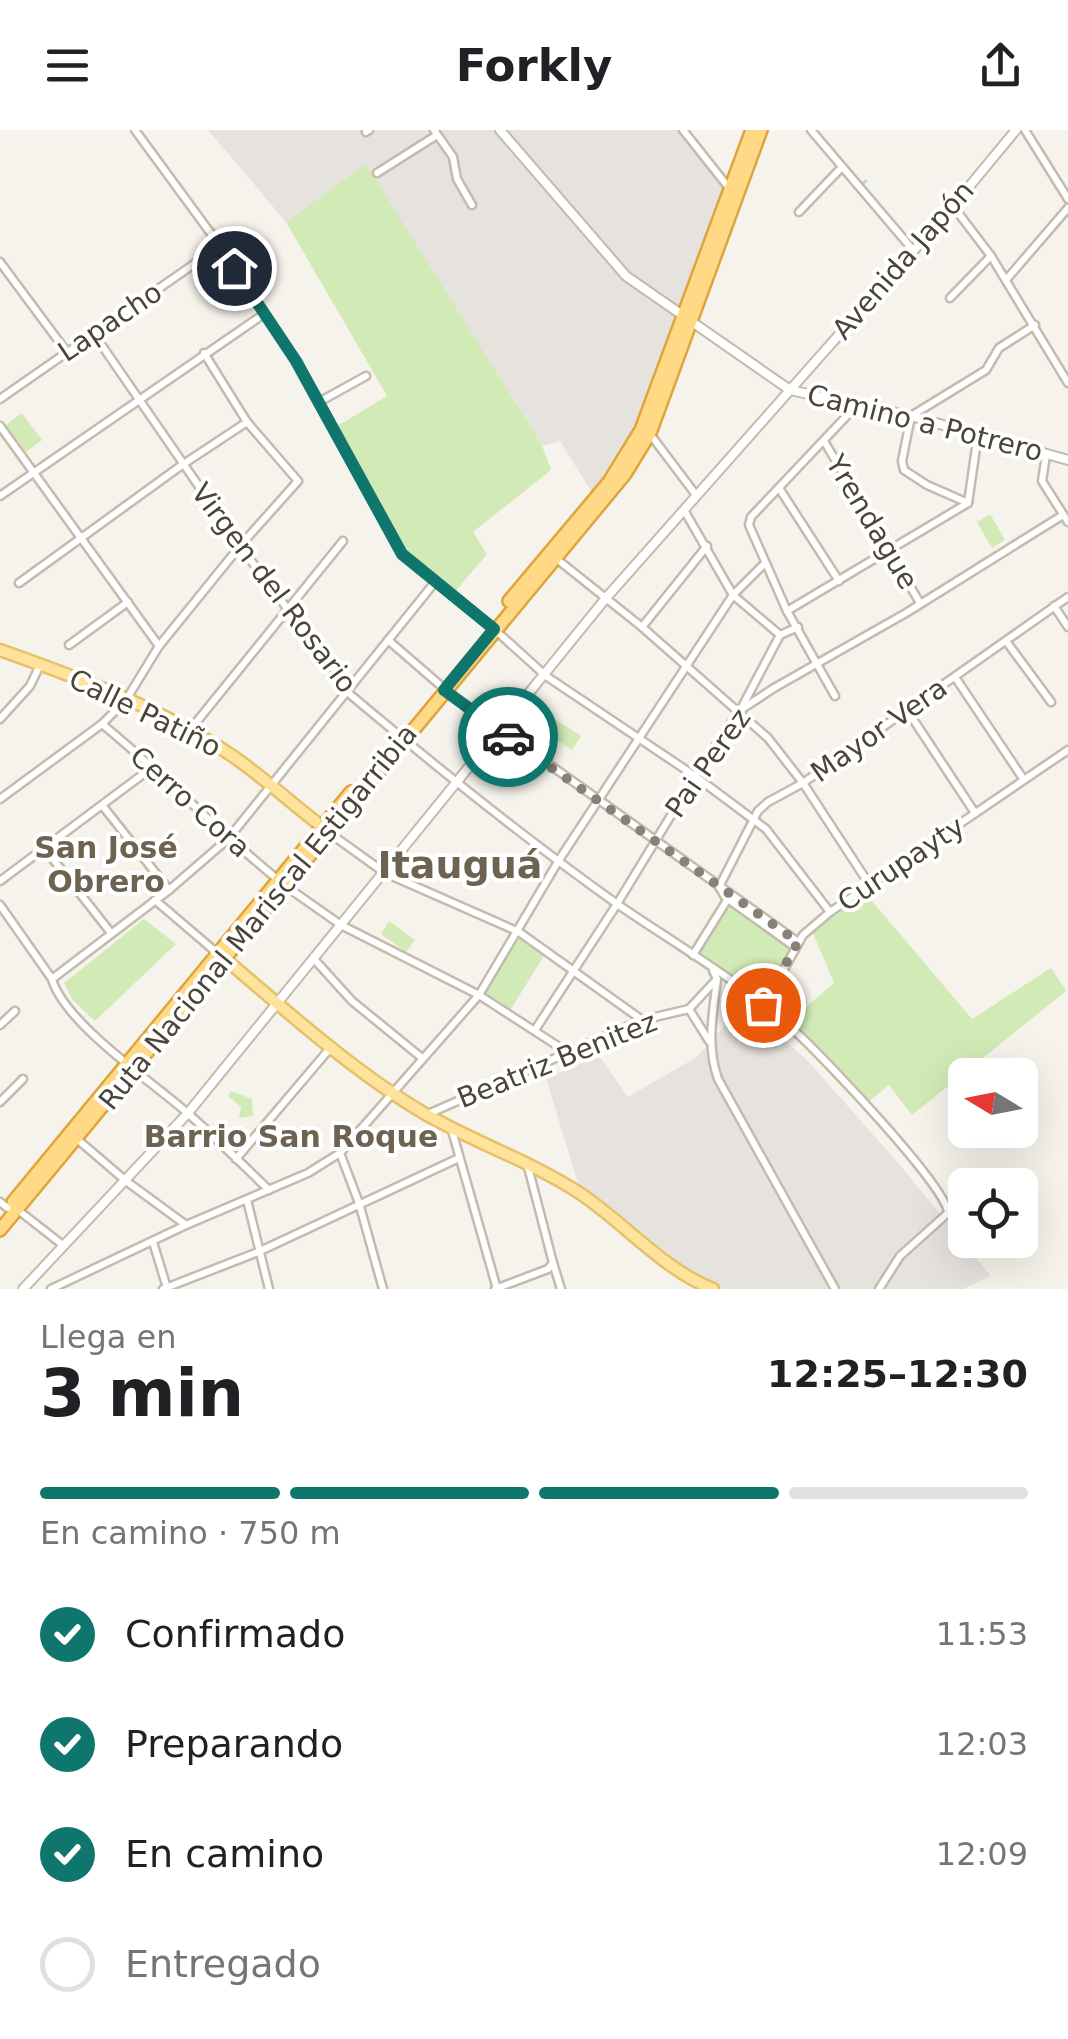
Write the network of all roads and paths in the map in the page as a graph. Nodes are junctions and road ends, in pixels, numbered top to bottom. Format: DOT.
graph roads {
  1 [pos="135,130"];
  2 [pos="500,130"];
  3 [pos="684,130"];
  4 [pos="752,130"];
  5 [pos="761,130"];
  6 [pos="811,130"];
  7 [pos="1016,130"];
  8 [pos="1025,130"];
  9 [pos="436,133"];
  10 [pos="842,167"];
  11 [pos="377,173"];
  12 [pos="730,189"];
  13 [pos="1068,199"];
  14 [pos="472,205"];
  15 [pos="953,206"];
  16 [pos="1068,208"];
  17 [pos="800,212"];
  18 [pos="220,246"];
  19 [pos="913,250"];
  20 [pos="992,256"];
  21 [pos="0,262"];
  22 [pos="1006,280"];
  23 [pos="950,298"];
  24 [pos="264,314"];
  25 [pos="689,317"];
  26 [pos="1036,325"];
  27 [pos="94,334"];
  28 [pos="66,351"];
  29 [pos="204,353"];
  30 [pos="1068,369"];
  31 [pos="366,376"];
  32 [pos="1065,380"];
  33 [pos="790,390"];
  34 [pos="0,398"];
  35 [pos="138,400"];
  36 [pos="319,402"];
  37 [pos="857,404"];
  38 [pos="911,416"];
  39 [pos="247,422"];
  40 [pos="0,426"];
  41 [pos="650,433"];
  42 [pos="978,434"];
  43 [pos="824,441"];
  44 [pos="1046,455"];
  45 [pos="1068,460"];
  46 [pos="182,464"];
  47 [pos="34,473"];
  48 [pos="779,488"];
  49 [pos="696,495"];
  50 [pos="0,496"];
  51 [pos="968,504"];
  52 [pos="684,510"];
  53 [pos="1065,518"];
  54 [pos="82,536"];
  55 [pos="343,541"];
  56 [pos="240,546"];
  57 [pos="707,546"];
  58 [pos="890,552"];
  59 [pos="552,556"];
  60 [pos="765,563"];
  61 [pos="839,581"];
  62 [pos="435,582"];
  63 [pos="19,583"];
  64 [pos="733,594"];
  65 [pos="1068,597"];
  66 [pos="606,598"];
  67 [pos="128,602"];
  68 [pos="920,603"];
  69 [pos="1054,606"];
  70 [pos="287,609"];
  71 [pos="788,612"];
  72 [pos="492,627"];
  73 [pos="642,627"];
  74 [pos="798,627"];
  75 [pos="1068,627"];
  76 [pos="780,635"];
  77 [pos="388,640"];
  78 [pos="1006,641"];
  79 [pos="69,645"];
  80 [pos="160,646"];
  81 [pos="0,650"];
  82 [pos="818,663"];
  83 [pos="40,664"];
  84 [pos="687,668"];
  85 [pos="546,676"];
  86 [pos="955,676"];
  87 [pos="442,687"];
  88 [pos="346,691"];
  89 [pos="834,696"];
  90 [pos="126,700"];
  91 [pos="1051,702"];
  92 [pos="907,710"];
  93 [pos="739,711"];
  94 [pos="0,718"];
  95 [pos="102,724"];
  96 [pos="190,730"];
  97 [pos="500,731"];
  98 [pos="401,738"];
  99 [pos="640,738"];
  100 [pos="1068,750"];
  101 [pos="154,766"];
  102 [pos="694,776"];
  103 [pos="1024,780"];
  104 [pos="457,783"];
  105 [pos="803,783"];
  106 [pos="270,785"];
  107 [pos="0,799"];
  108 [pos="599,799"];
  109 [pos="102,805"];
  110 [pos="975,813"];
  111 [pos="753,820"];
  112 [pos="325,829"];
  113 [pos="656,838"];
  114 [pos="228,839"];
  115 [pos="45,849"];
  116 [pos="559,860"];
  117 [pos="384,874"];
  118 [pos="0,881"];
  119 [pos="280,882"];
  120 [pos="869,884"];
  121 [pos="719,887"];
  122 [pos="169,890"];
  123 [pos="728,895"];
  124 [pos="155,900"];
  125 [pos="618,904"];
  126 [pos="0,905"];
  127 [pos="830,912"];
  128 [pos="342,925"];
  129 [pos="519,932"];
  130 [pos="111,933"];
  131 [pos="797,945"];
  132 [pos="691,954"];
  133 [pos="221,956"];
  134 [pos="314,959"];
  135 [pos="713,970"];
  136 [pos="573,971"];
  137 [pos="717,979"];
  138 [pos="52,980"];
  139 [pos="480,994"];
  140 [pos="278,1004"];
  141 [pos="763,1005"];
  142 [pos="689,1009"];
  143 [pos="15,1011"];
  144 [pos="642,1020"];
  145 [pos="0,1026"];
  146 [pos="535,1030"];
  147 [pos="709,1041"];
  148 [pos="332,1046"];
  149 [pos="567,1052"];
  150 [pos="422,1058"];
  151 [pos="131,1064"];
  152 [pos="22,1079"];
  153 [pos="394,1094"];
  154 [pos="0,1102"];
  155 [pos="188,1113"];
  156 [pos="426,1114"];
  157 [pos="451,1127"];
  158 [pos="76,1138"];
  159 [pos="340,1153"];
  160 [pos="459,1158"];
  161 [pos="236,1159"];
  162 [pos="527,1161"];
  163 [pos="126,1181"];
  164 [pos="269,1190"];
  165 [pos="246,1200"];
  166 [pos="359,1202"];
  167 [pos="6,1209"];
  168 [pos="186,1225"];
  169 [pos="0,1230"];
  170 [pos="153,1242"];
  171 [pos="64,1246"];
  172 [pos="258,1252"];
  173 [pos="553,1264"];
  174 [pos="166,1288"];
  175 [pos="22,1289"];
  176 [pos="51,1289"];
  177 [pos="269,1289"];
  178 [pos="384,1289"];
  179 [pos="496,1289"];
  180 [pos="561,1289"];
  181 [pos="713,1289"];
  182 [pos="834,1289"];
  183 [pos="879,1289"];
  1 -- 18 [label="street"];
  2 -- 25 [label="street, Camino a Potrero"];
  3 -- 12 [label="street"];
  4 -- 12 [label="highway, Ruta Nacional Mariscal Estigarribia"];
  5 -- 25 [label="highway, Ruta Nacional Mariscal Estigarribia"];
  6 -- 10 [label="street"];
  7 -- 15 [label="street, Avenida Japón"];
  8 -- 13 [label="street"];
  9 -- 11 [label="street"];
  9 -- 14 [label="street"];
  10 -- 17 [label="street"];
  10 -- 19 [label="street"];
  12 -- 25 [label="highway, Ruta Nacional Mariscal Estigarribia"];
  15 -- 19 [label="street, Avenida Japón"];
  15 -- 20 [label="street"];
  16 -- 22 [label="street"];
  18 -- 24 [label="street"];
  18 -- 27 [label="street, Lapacho"];
  19 -- 33 [label="street, Avenida Japón"];
  20 -- 22 [label="street"];
  20 -- 23 [label="street"];
  21 -- 28 [label="street"];
  22 -- 26 [label="street"];
  24 -- 29 [label="street"];
  24 -- 36 [label="street"];
  25 -- 33 [label="street, Camino a Potrero"];
  25 -- 41 [label="highway, Ruta Nacional Mariscal Estigarribia"];
  25 -- 59 [label="highway, Ruta Nacional Mariscal Estigarribia"];
  26 -- 32 [label="street"];
  26 -- 38 [label="street"];
  27 -- 28 [label="street, Lapacho"];
  27 -- 35 [label="street, Virgen del Rosario"];
  28 -- 34 [label="street, Lapacho"];
  29 -- 35 [label="street"];
  29 -- 39 [label="street"];
  30 -- 32 [label="street"];
  31 -- 36 [label="street"];
  33 -- 37 [label="street, Camino a Potrero"];
  33 -- 49 [label="street, Avenida Japón"];
  35 -- 46 [label="street, Virgen del Rosario"];
  35 -- 47 [label="street"];
  36 -- 62 [label="street"];
  37 -- 38 [label="street, Camino a Potrero"];
  37 -- 43 [label="street"];
  38 -- 42 [label="street, Camino a Potrero"];
  38 -- 51 [label="street"];
  39 -- 46 [label="street"];
  39 -- 56 [label="street"];
  40 -- 47 [label="street"];
  41 -- 49 [label="street"];
  41 -- 59 [label="highway, Ruta Nacional Mariscal Estigarribia"];
  42 -- 44 [label="street, Camino a Potrero"];
  42 -- 51 [label="street"];
  43 -- 48 [label="street"];
  43 -- 58 [label="street, Yrendague"];
  44 -- 45 [label="street, Camino a Potrero"];
  44 -- 53 [label="street"];
  46 -- 54 [label="street"];
  46 -- 56 [label="street, Virgen del Rosario"];
  47 -- 50 [label="street"];
  47 -- 54 [label="street"];
  48 -- 60 [label="street"];
  48 -- 61 [label="street"];
  49 -- 52 [label="street, Avenida Japón"];
  51 -- 58 [label="street"];
  52 -- 57 [label="street"];
  52 -- 66 [label="street, Avenida Japón"];
  53 -- 68 [label="street, Pai Perez"];
  54 -- 63 [label="street"];
  54 -- 67 [label="street"];
  55 -- 70 [label="street"];
  56 -- 70 [label="street, Virgen del Rosario"];
  56 -- 80 [label="street"];
  57 -- 64 [label="street"];
  57 -- 73 [label="street"];
  58 -- 61 [label="street"];
  58 -- 68 [label="street, Yrendague"];
  59 -- 66 [label="street"];
  59 -- 72 [label="highway, Ruta Nacional Mariscal Estigarribia"];
  60 -- 64 [label="street"];
  60 -- 71 [label="street"];
  61 -- 71 [label="street"];
  62 -- 72 [label="street"];
  62 -- 77 [label="street"];
  64 -- 76 [label="street"];
  64 -- 84 [label="street"];
  65 -- 69 [label="street, Mayor Vera"];
  66 -- 73 [label="street"];
  66 -- 85 [label="street, Avenida Japón"];
  67 -- 79 [label="street"];
  67 -- 80 [label="street"];
  68 -- 82 [label="street, Pai Perez"];
  69 -- 75 [label="street"];
  69 -- 78 [label="street, Mayor Vera"];
  70 -- 88 [label="street, Virgen del Rosario"];
  70 -- 96 [label="street"];
  71 -- 74 [label="street"];
  72 -- 85 [label="street"];
  72 -- 87 [label="highway, Ruta Nacional Mariscal Estigarribia"];
  73 -- 84 [label="street"];
  74 -- 76 [label="street"];
  74 -- 82 [label="street"];
  76 -- 93 [label="street"];
  77 -- 87 [label="street"];
  77 -- 88 [label="street"];
  78 -- 86 [label="street, Mayor Vera"];
  78 -- 91 [label="street"];
  80 -- 90 [label="street"];
  81 -- 83 [label="main road, Calle Patiño"];
  82 -- 89 [label="street"];
  82 -- 93 [label="street, Pai Perez"];
  83 -- 90 [label="main road, Calle Patiño"];
  83 -- 94 [label="street"];
  84 -- 93 [label="street"];
  84 -- 99 [label="street"];
  85 -- 97 [label="street, Avenida Japón"];
  85 -- 99 [label="street"];
  86 -- 92 [label="street, Mayor Vera"];
  86 -- 103 [label="street"];
  87 -- 97 [label="street"];
  87 -- 98 [label="highway, Ruta Nacional Mariscal Estigarribia"];
  88 -- 98 [label="street, Virgen del Rosario"];
  88 -- 106 [label="street"];
  90 -- 95 [label="street"];
  90 -- 96 [label="main road, Calle Patiño"];
  92 -- 105 [label="street, Mayor Vera"];
  92 -- 110 [label="street"];
  93 -- 102 [label="street, Pai Perez"];
  93 -- 105 [label="street"];
  95 -- 101 [label="street, Cerro Cora"];
  95 -- 107 [label="street"];
  96 -- 106 [label="main road, Calle Patiño"];
  97 -- 104 [label="street, Avenida Japón"];
  97 -- 108 [label="street"];
  98 -- 104 [label="street, Virgen del Rosario"];
  98 -- 112 [label="highway, Ruta Nacional Mariscal Estigarribia"];
  99 -- 102 [label="street"];
  99 -- 108 [label="street"];
  100 -- 103 [label="street, Curupayty"];
  101 -- 109 [label="street"];
  101 -- 114 [label="street, Cerro Cora"];
  102 -- 111 [label="street"];
  102 -- 113 [label="street, Pai Perez"];
  103 -- 110 [label="street, Curupayty"];
  104 -- 116 [label="street, Virgen del Rosario"];
  104 -- 117 [label="street, Avenida Japón"];
  105 -- 111 [label="street, Mayor Vera"];
  105 -- 120 [label="street"];
  106 -- 112 [label="main road, Calle Patiño"];
  106 -- 114 [label="street"];
  108 -- 113 [label="street"];
  108 -- 116 [label="street"];
  109 -- 115 [label="street"];
  109 -- 122 [label="street"];
  110 -- 120 [label="street, Curupayty"];
  111 -- 121 [label="street, Mayor Vera"];
  111 -- 127 [label="street"];
  112 -- 117 [label="street"];
  112 -- 119 [label="highway, Ruta Nacional Mariscal Estigarribia"];
  113 -- 121 [label="street"];
  113 -- 125 [label="street, Pai Perez"];
  114 -- 119 [label="street, Cerro Cora"];
  114 -- 122 [label="street"];
  115 -- 118 [label="street"];
  115 -- 130 [label="street"];
  116 -- 125 [label="street, Virgen del Rosario"];
  116 -- 129 [label="street"];
  117 -- 128 [label="street, Avenida Japón"];
  117 -- 129 [label="street"];
  119 -- 128 [label="street, Cerro Cora"];
  119 -- 133 [label="highway, Ruta Nacional Mariscal Estigarribia"];
  120 -- 127 [label="street, Curupayty"];
  121 -- 123 [label="street"];
  122 -- 124 [label="street"];
  123 -- 131 [label="street"];
  123 -- 132 [label="street"];
  124 -- 130 [label="street"];
  124 -- 133 [label="street"];
  125 -- 132 [label="street, Virgen del Rosario"];
  125 -- 136 [label="street, Pai Perez"];
  126 -- 138 [label="street"];
  127 -- 131 [label="street, Curupayty"];
  128 -- 134 [label="street, Avenida Japón"];
  128 -- 139 [label="street, Cerro Cora"];
  129 -- 136 [label="street"];
  129 -- 139 [label="street"];
  130 -- 138 [label="street"];
  131 -- 141 [label="street, Curupayty"];
  132 -- 135 [label="street, Virgen del Rosario"];
  133 -- 140 [label="main road"];
  133 -- 151 [label="highway, Ruta Nacional Mariscal Estigarribia"];
  134 -- 140 [label="street, Avenida Japón"];
  134 -- 150 [label="street"];
  135 -- 137 [label="street"];
  135 -- 141 [label="street, Virgen del Rosario"];
  136 -- 144 [label="street"];
  136 -- 146 [label="street, Pai Perez"];
  137 -- 142 [label="street"];
  137 -- 147 [label="street"];
  138 -- 151 [label="street"];
  139 -- 146 [label="street, Cerro Cora"];
  139 -- 150 [label="street"];
  140 -- 148 [label="main road"];
  140 -- 155 [label="street, Avenida Japón"];
  141 -- 183 [label="street, Virgen del Rosario"];
  142 -- 144 [label="street, Beatriz Benitez"];
  142 -- 147 [label="street"];
  143 -- 145 [label="street"];
  144 -- 149 [label="street, Beatriz Benitez"];
  146 -- 149 [label="street, Cerro Cora"];
  147 -- 182 [label="street"];
  148 -- 153 [label="main road"];
  148 -- 161 [label="street"];
  149 -- 156 [label="street, Beatriz Benitez"];
  150 -- 153 [label="street"];
  151 -- 155 [label="street"];
  151 -- 158 [label="highway, Ruta Nacional Mariscal Estigarribia"];
  151 -- 167 [label="highway, Ruta Nacional Mariscal Estigarribia"];
  152 -- 154 [label="street"];
  153 -- 156 [label="main road"];
  153 -- 159 [label="street"];
  155 -- 161 [label="street"];
  155 -- 163 [label="street, Avenida Japón"];
  156 -- 157 [label="main road"];
  157 -- 160 [label="street"];
  157 -- 162 [label="main road"];
  158 -- 163 [label="street"];
  158 -- 167 [label="highway, Ruta Nacional Mariscal Estigarribia"];
  159 -- 164 [label="street"];
  159 -- 166 [label="street"];
  160 -- 166 [label="street"];
  160 -- 179 [label="street"];
  161 -- 164 [label="street"];
  162 -- 173 [label="street"];
  162 -- 181 [label="main road"];
  163 -- 168 [label="street"];
  163 -- 171 [label="street, Avenida Japón"];
  164 -- 165 [label="street"];
  165 -- 168 [label="street"];
  165 -- 172 [label="street"];
  166 -- 172 [label="street"];
  166 -- 178 [label="street"];
  167 -- 169 [label="highway, Ruta Nacional Mariscal Estigarribia"];
  167 -- 171 [label="street"];
  168 -- 170 [label="street"];
  170 -- 174 [label="street"];
  170 -- 176 [label="street"];
  171 -- 175 [label="street, Avenida Japón"];
  172 -- 174 [label="street"];
  172 -- 177 [label="street"];
  173 -- 179 [label="street"];
  173 -- 180 [label="street"];
}
